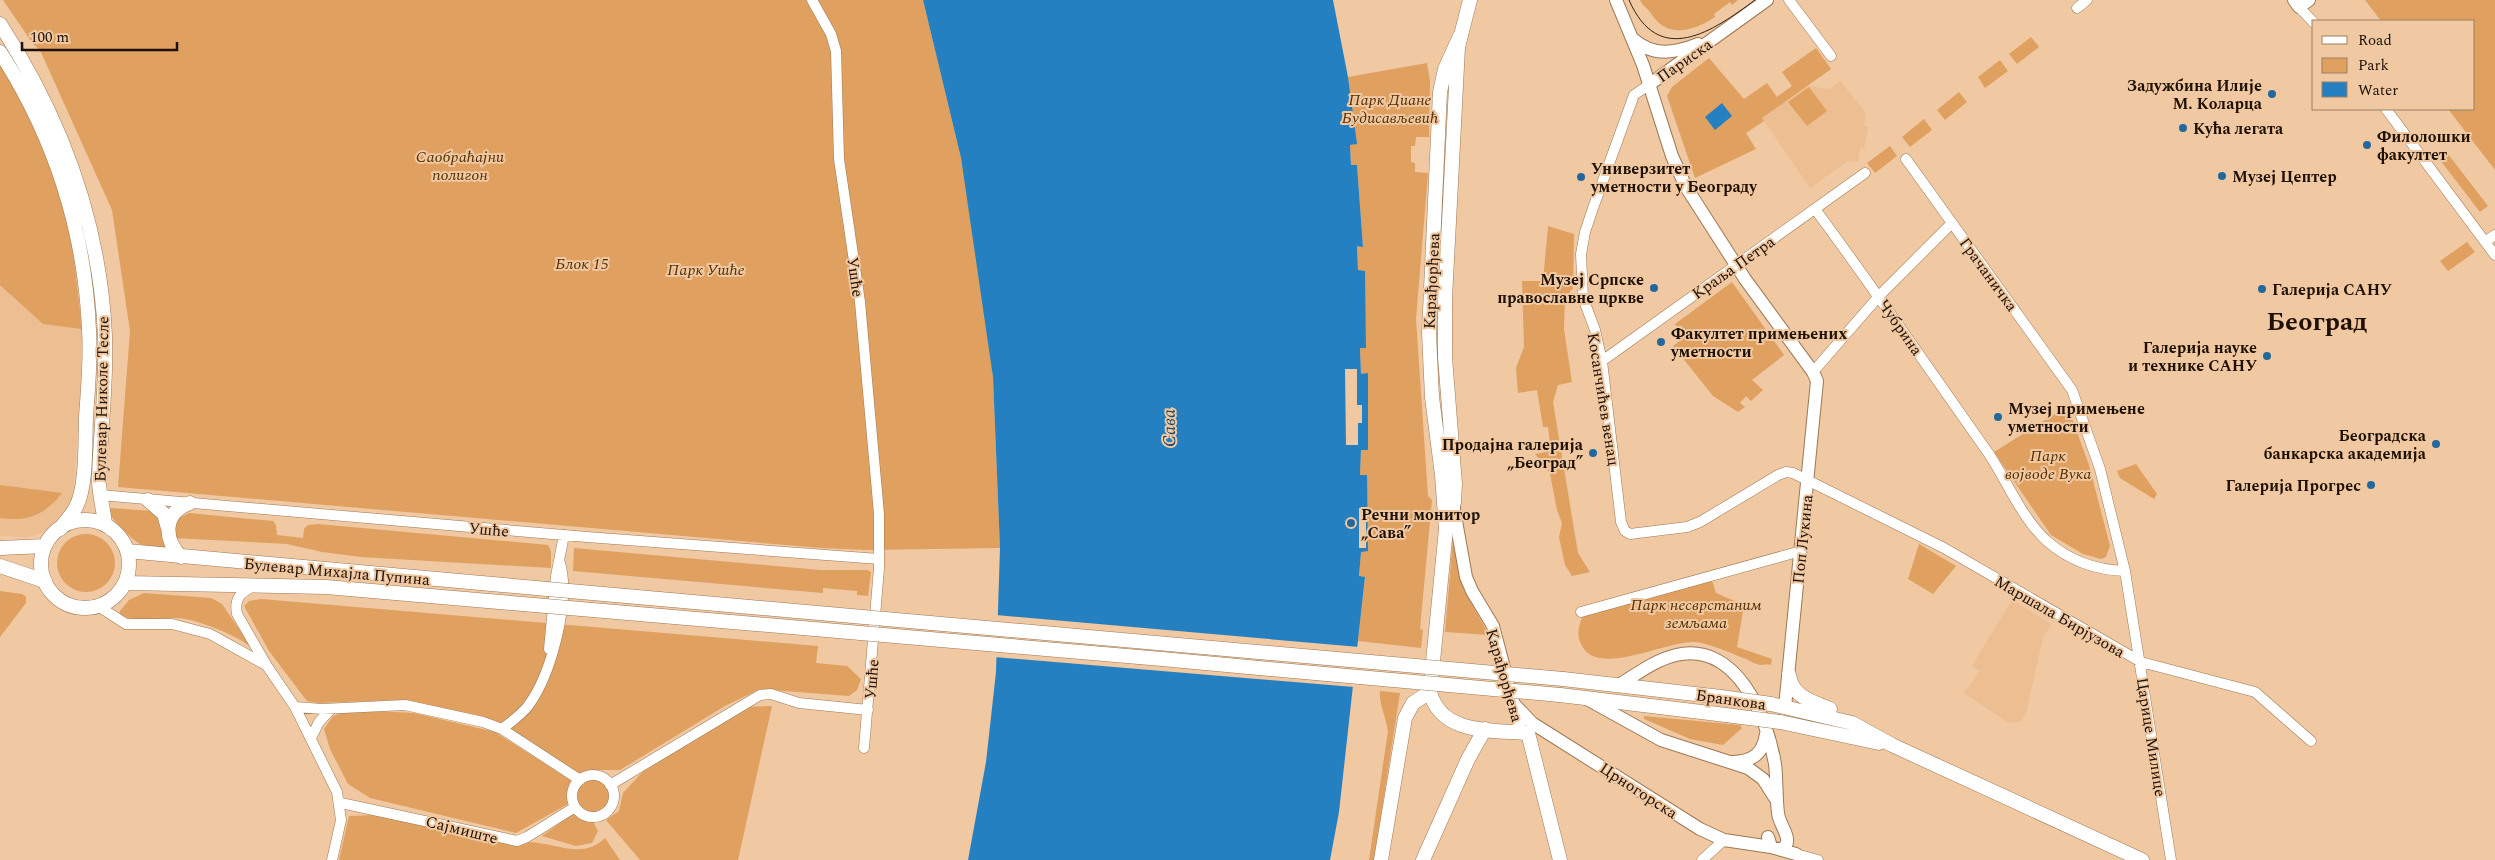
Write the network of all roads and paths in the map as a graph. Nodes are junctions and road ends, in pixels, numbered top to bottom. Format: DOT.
graph roads {
  1 [pos="812,0"];
  2 [pos="1470,0"];
  3 [pos="1616,0"];
  4 [pos="1767,0"];
  5 [pos="1789,0"];
  6 [pos="2087,0"];
  7 [pos="2301,2"];
  8 [pos="2077,8"];
  9 [pos="2312,20"];
  10 [pos="0,24"];
  11 [pos="1460,36"];
  12 [pos="1631,36"];
  13 [pos="1715,38"];
  14 [pos="0,52"];
  15 [pos="1831,56"];
  16 [pos="1650,84"];
  17 [pos="2387,110"];
  18 [pos="1906,159"];
  19 [pos="1865,173"];
  20 [pos="1815,209"];
  21 [pos="1952,223"];
  22 [pos="2491,238"];
  23 [pos="2495,255"];
  24 [pos="1736,265"];
  25 [pos="1879,296"];
  26 [pos="1602,361"];
  27 [pos="1813,372"];
  28 [pos="2100,468"];
  29 [pos="1808,481"];
  30 [pos="100,495"];
  31 [pos="148,500"];
  32 [pos="190,504"];
  33 [pos="1453,504"];
  34 [pos="105,526"];
  35 [pos="168,528"];
  36 [pos="60,529"];
  37 [pos="1446,529"];
  38 [pos="564,535"];
  39 [pos="46,546"];
  40 [pos="0,548"];
  41 [pos="127,551"];
  42 [pos="1801,551"];
  43 [pos="180,557"];
  44 [pos="879,559"];
  45 [pos="0,566"];
  46 [pos="2125,571"];
  47 [pos="45,581"];
  48 [pos="125,583"];
  49 [pos="254,586"];
  50 [pos="98,606"];
  51 [pos="1581,612"];
  52 [pos="2141,662"];
  53 [pos="266,666"];
  54 [pos="1789,675"];
  55 [pos="1563,679"];
  56 [pos="1619,685"];
  57 [pos="1430,692"];
  58 [pos="1560,695"];
  59 [pos="1584,697"];
  60 [pos="1513,703"];
  61 [pos="1778,705"];
  62 [pos="295,707"];
  63 [pos="332,709"];
  64 [pos="868,710"];
  65 [pos="1852,723"];
  66 [pos="502,729"];
  67 [pos="1485,729"];
  68 [pos="1524,732"];
  69 [pos="1766,732"];
  70 [pos="311,738"];
  71 [pos="1555,738"];
  72 [pos="2312,741"];
  73 [pos="1892,746"];
  74 [pos="864,748"];
  75 [pos="1730,762"];
  76 [pos="580,780"];
  77 [pos="610,785"];
  78 [pos="1777,800"];
  79 [pos="340,803"];
  80 [pos="575,807"];
  81 [pos="1777,836"];
  82 [pos="1724,840"];
  83 [pos="1798,857"];
  84 [pos="332,860"];
  85 [pos="1382,860"];
  86 [pos="1423,860"];
  87 [pos="1560,860"];
  88 [pos="1702,860"];
  89 [pos="1818,860"];
  90 [pos="2142,860"];
  91 [pos="2172,860"];
  1 -- 44 [label="street, Ушће"];
  2 -- 11 [label="main road, Карађорђева"];
  3 -- 12 [label="street, Париска"];
  4 -- 13 [label="street, Париска"];
  5 -- 15 [label="street"];
  6 -- 8 [label="street"];
  7 -- 9 [label="street"];
  10 -- 30 [label="main road, Булевар Николе Тесле"];
  11 -- 33 [label="main road, Карађорђева"];
  11 -- 37 [label="main road, Карађорђева"];
  12 -- 13 [label="street"];
  12 -- 16 [label="street, Париска"];
  13 -- 16 [label="street, Париска"];
  14 -- 36 [label="main road, Булевар Николе Тесле"];
  16 -- 24 [label="street"];
  16 -- 26 [label="street, Косанчићев венац"];
  17 -- 22 [label="street"];
  18 -- 21 [label="street, Грачаничка"];
  19 -- 20 [label="street, Краља Петра"];
  20 -- 24 [label="street, Краља Петра"];
  20 -- 25 [label="street, Чубрина"];
  21 -- 25 [label="street"];
  21 -- 28 [label="street, Грачаничка"];
  22 -- 23 [label="street"];
  24 -- 26 [label="street, Краља Петра"];
  24 -- 27 [label="street"];
  25 -- 27 [label="street"];
  25 -- 46 [label="street, Чубрина"];
  26 -- 29 [label="street, Косанчићев венац"];
  27 -- 29 [label="street, Поп Лукина"];
  28 -- 46 [label="street, Царице Милице"];
  29 -- 42 [label="street, Поп Лукина"];
  29 -- 52 [label="street, Маршала Бирјузова"];
  30 -- 31 [label="street, Ушће"];
  30 -- 34 [label="main road, Булевар Николе Тесле"];
  31 -- 32 [label="street, Ушће"];
  31 -- 35 [label="main road"];
  32 -- 35 [label="main road"];
  32 -- 38 [label="street, Ушће"];
  33 -- 37 [label="main road, Карађорђева"];
  33 -- 60 [label="street, Карађорђева"];
  34 -- 36 [label="main road"];
  34 -- 41 [label="main road"];
  35 -- 43 [label="main road"];
  36 -- 39 [label="main road"];
  37 -- 57 [label="main road, Карађорђева"];
  38 -- 44 [label="street, Ушће"];
  38 -- 66 [label="street"];
  39 -- 40 [label="main road"];
  39 -- 47 [label="main road"];
  41 -- 43 [label="main road, Булевар Михајла Пупина"];
  41 -- 48 [label="main road"];
  42 -- 51 [label="street"];
  42 -- 54 [label="street, Поп Лукина"];
  43 -- 55 [label="main road, Булевар Михајла Пупина, bridge"];
  44 -- 64 [label="street, Ушће"];
  45 -- 47 [label="main road"];
  46 -- 52 [label="street, Царице Милице"];
  47 -- 50 [label="main road"];
  48 -- 49 [label="main road, Булевар Михајла Пупина"];
  48 -- 50 [label="main road"];
  49 -- 53 [label="street"];
  49 -- 58 [label="main road, Булевар Михајла Пупина, bridge"];
  50 -- 53 [label="street"];
  52 -- 72 [label="street, Маршала Бирјузова"];
  52 -- 91 [label="street, Царице Милице"];
  53 -- 62 [label="street"];
  54 -- 61 [label="street, Поп Лукина"];
  54 -- 65 [label="main road"];
  55 -- 56 [label="main road, Бранкова"];
  56 -- 61 [label="main road, Бранкова, bridge"];
  56 -- 69 [label="street"];
  57 -- 67 [label="main road, Карађорђева"];
  57 -- 85 [label="main road"];
  58 -- 59 [label="main road, Бранкова"];
  59 -- 73 [label="main road, Бранкова, bridge"];
  59 -- 75 [label="street"];
  60 -- 68 [label="street, Карађорђева"];
  60 -- 71 [label="street, Црногорска"];
  61 -- 65 [label="main road, Бранкова"];
  62 -- 63 [label="street"];
  62 -- 70 [label="street"];
  63 -- 66 [label="street"];
  63 -- 70 [label="street"];
  64 -- 74 [label="street, Ушће"];
  64 -- 77 [label="street, Ушће"];
  65 -- 73 [label="main road, Бранкова"];
  66 -- 76 [label="street"];
  67 -- 68 [label="main road, Карађорђева"];
  67 -- 86 [label="main road"];
  68 -- 71 [label="street, Црногорска"];
  68 -- 87 [label="main road, Карађорђева"];
  69 -- 75 [label="street"];
  69 -- 78 [label="street"];
  70 -- 79 [label="street"];
  71 -- 82 [label="street, Црногорска"];
  73 -- 90 [label="main road, Бранкова"];
  75 -- 78 [label="street"];
  76 -- 77 [label="street"];
  76 -- 80 [label="street"];
  77 -- 80 [label="street"];
  78 -- 81 [label="street"];
  79 -- 80 [label="street, Сајмиште"];
  79 -- 84 [label="street"];
  81 -- 82 [label="street, Црногорска"];
  81 -- 83 [label="street"];
  82 -- 88 [label="street"];
  83 -- 89 [label="street"];
}
